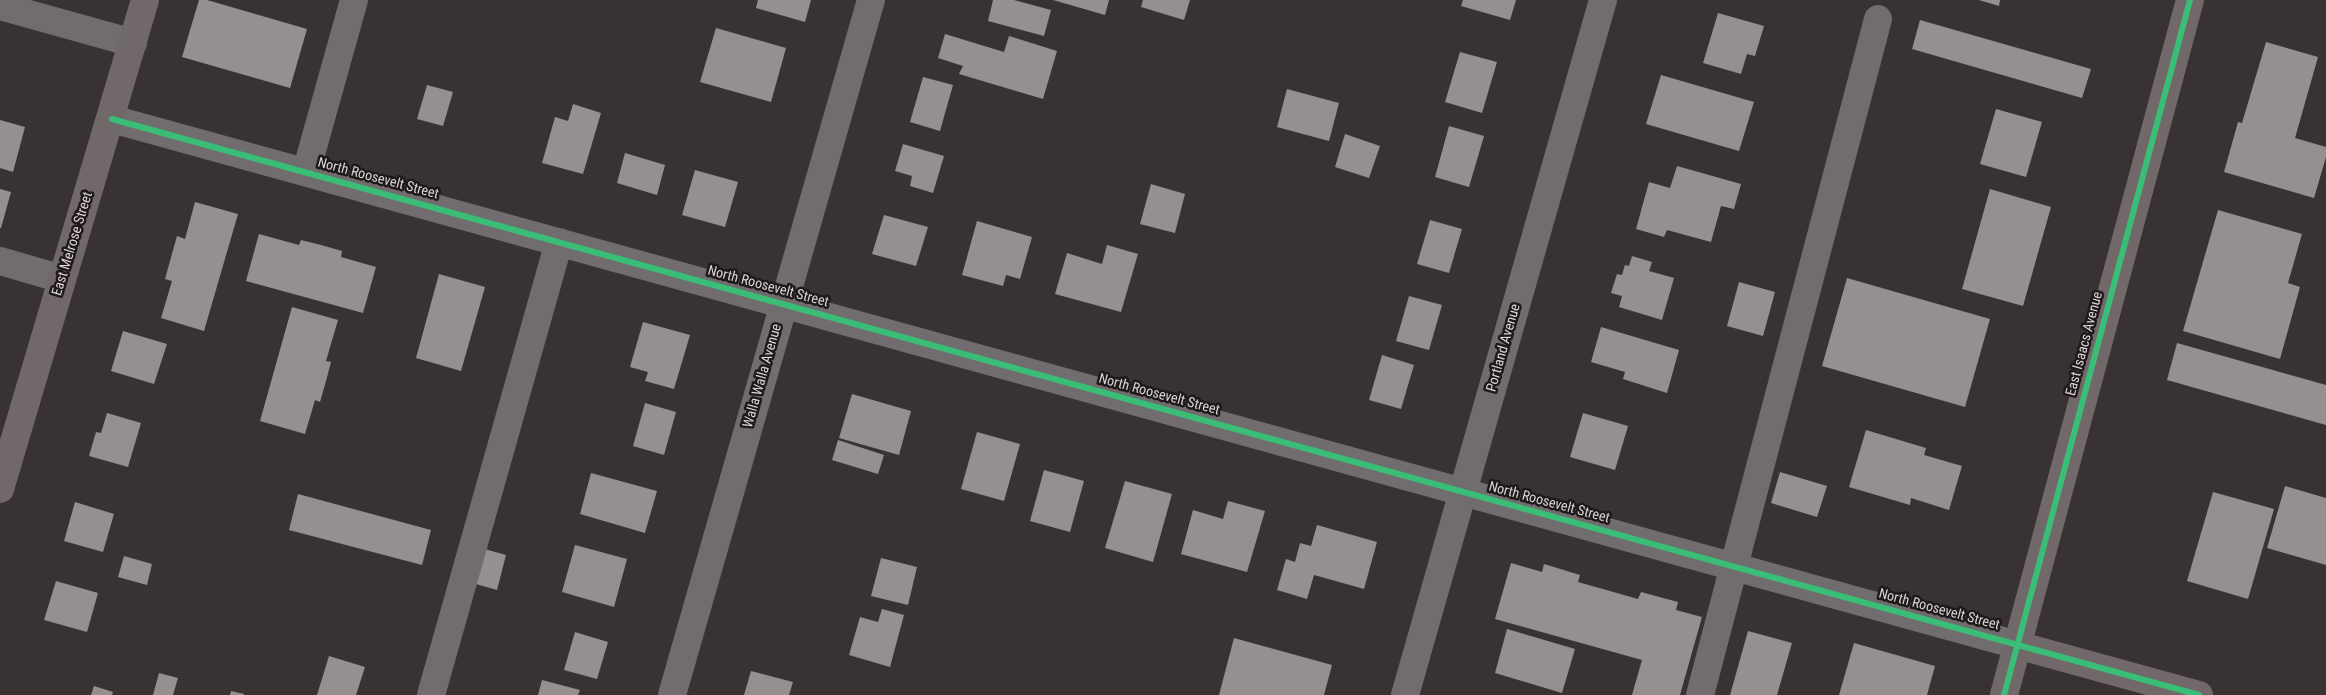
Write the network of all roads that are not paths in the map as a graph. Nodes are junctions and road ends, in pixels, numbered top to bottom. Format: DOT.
graph roads {
  1 [pos="146,0"];
  2 [pos="354,0"];
  3 [pos="871,0"];
  4 [pos="1603,0"];
  5 [pos="2190,0"];
  6 [pos="0,6"];
  7 [pos="1878,20"];
  8 [pos="133,43"];
  9 [pos="112,119"];
  10 [pos="306,172"];
  11 [pos="559,242"];
  12 [pos="0,261"];
  13 [pos="62,279"];
  14 [pos="784,304"];
  15 [pos="0,489"];
  16 [pos="1463,492"];
  17 [pos="1734,567"];
  18 [pos="2017,645"];
  19 [pos="431,695"];
  20 [pos="672,695"];
  21 [pos="1405,695"];
  22 [pos="1700,695"];
  23 [pos="2004,695"];
  24 [pos="2199,695"];
  1 -- 8 [label="main road, East Melrose Street"];
  2 -- 10 [label="street"];
  3 -- 14 [label="street, Walla Walla Avenue"];
  4 -- 16 [label="street, Portland Avenue"];
  5 -- 18 [label="main road, East Isaacs Avenue"];
  6 -- 8 [label="street"];
  7 -- 17 [label="street"];
  8 -- 9 [label="main road, East Melrose Street"];
  9 -- 10 [label="street, North Roosevelt Street"];
  9 -- 13 [label="main road, East Melrose Street"];
  10 -- 11 [label="street, North Roosevelt Street"];
  11 -- 14 [label="street, North Roosevelt Street"];
  11 -- 19 [label="street"];
  12 -- 13 [label="street"];
  13 -- 15 [label="main road, East Melrose Street"];
  14 -- 16 [label="street, North Roosevelt Street"];
  14 -- 20 [label="street, Walla Walla Avenue"];
  16 -- 17 [label="street, North Roosevelt Street"];
  16 -- 21 [label="street, Portland Avenue"];
  17 -- 18 [label="street, North Roosevelt Street"];
  17 -- 22 [label="street"];
  18 -- 23 [label="main road, East Isaacs Avenue"];
  18 -- 24 [label="main road, North Roosevelt Street"];
}
